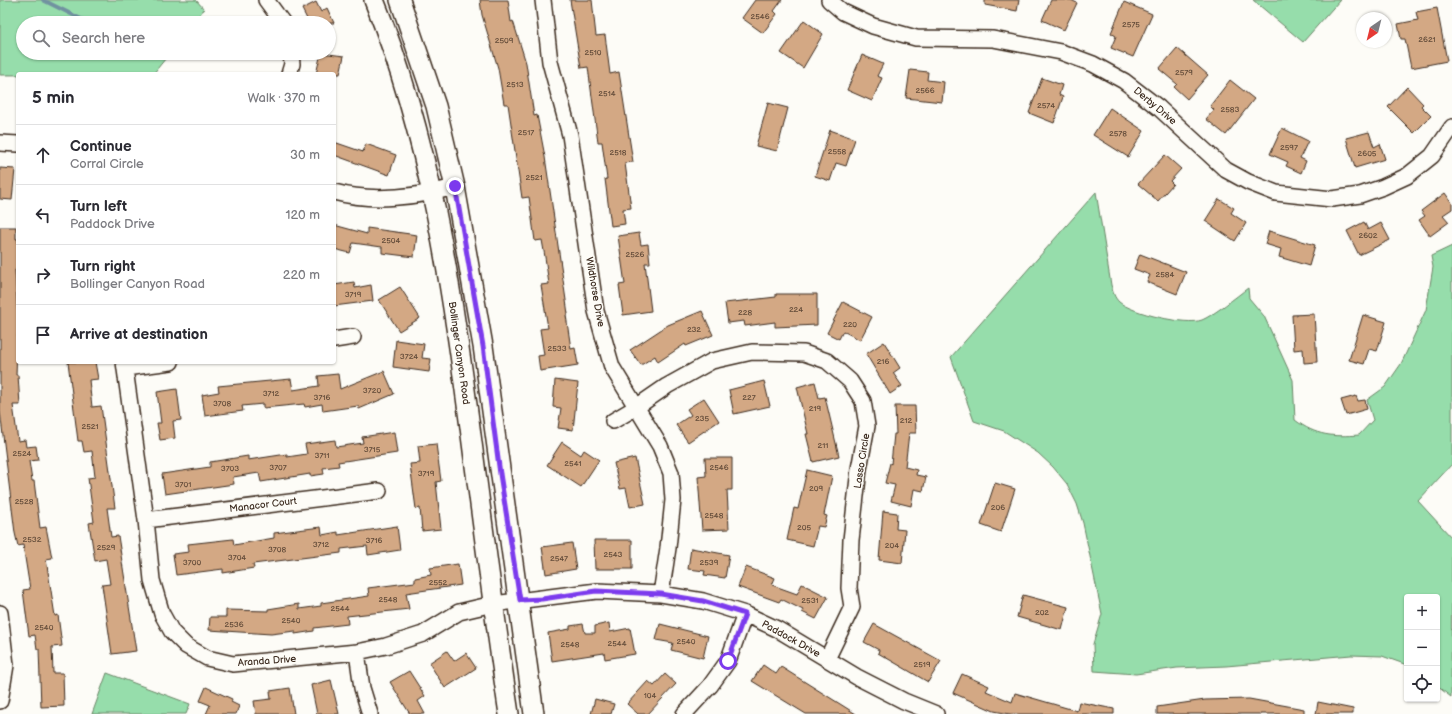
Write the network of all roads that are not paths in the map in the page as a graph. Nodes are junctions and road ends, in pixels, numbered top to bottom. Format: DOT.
graph roads {
  1 [pos="266,0"];
  2 [pos="374,0"];
  3 [pos="400,0"];
  4 [pos="543,0"];
  5 [pos="829,0"];
  6 [pos="278,16"];
  7 [pos="292,60"];
  8 [pos="290,72"];
  9 [pos="1452,127"];
  10 [pos="0,143"];
  11 [pos="16,144"];
  12 [pos="455,186"];
  13 [pos="433,192"];
  14 [pos="336,193"];
  15 [pos="353,337"];
  16 [pos="336,340"];
  17 [pos="140,364"];
  18 [pos="124,365"];
  19 [pos="636,408"];
  20 [pos="613,420"];
  21 [pos="379,491"];
  22 [pos="146,520"];
  23 [pos="661,594"];
  24 [pos="520,600"];
  25 [pos="493,604"];
  26 [pos="0,613"];
  27 [pos="745,614"];
  28 [pos="357,652"];
  29 [pos="827,659"];
  30 [pos="0,700"];
  31 [pos="370,714"];
  32 [pos="509,714"];
  33 [pos="534,714"];
  34 [pos="684,714"];
  35 [pos="936,714"];
  1 -- 6 [label="street"];
  2 -- 13 [label="main road, Bollinger Canyon Road"];
  3 -- 12 [label="main road"];
  4 -- 19 [label="street, Wildhorse Drive"];
  5 -- 9 [label="street, Derby Drive"];
  7 -- 8 [label="street"];
  10 -- 11 [label="street"];
  12 -- 13 [label="street"];
  12 -- 24 [label="main road"];
  13 -- 14 [label="street"];
  13 -- 25 [label="main road, Bollinger Canyon Road"];
  15 -- 16 [label="street"];
  17 -- 18 [label="street"];
  18 -- 22 [label="street, Aranda Drive"];
  19 -- 20 [label="street, Lasso Circle"];
  19 -- 23 [label="street, Wildhorse Drive"];
  19 -- 29 [label="street, Lasso Circle"];
  21 -- 22 [label="street, Manacor Court"];
  22 -- 28 [label="street, Aranda Drive"];
  23 -- 24 [label="street, Paddock Drive"];
  23 -- 27 [label="street, Paddock Drive"];
  24 -- 25 [label="street, Paddock Drive"];
  24 -- 33 [label="main road"];
  25 -- 28 [label="street, Aranda Drive"];
  25 -- 32 [label="main road, Bollinger Canyon Road"];
  26 -- 30 [label="street"];
  27 -- 29 [label="street, Paddock Drive"];
  27 -- 34 [label="street"];
  28 -- 31 [label="street"];
  29 -- 35 [label="street, Paddock Drive"];
}
